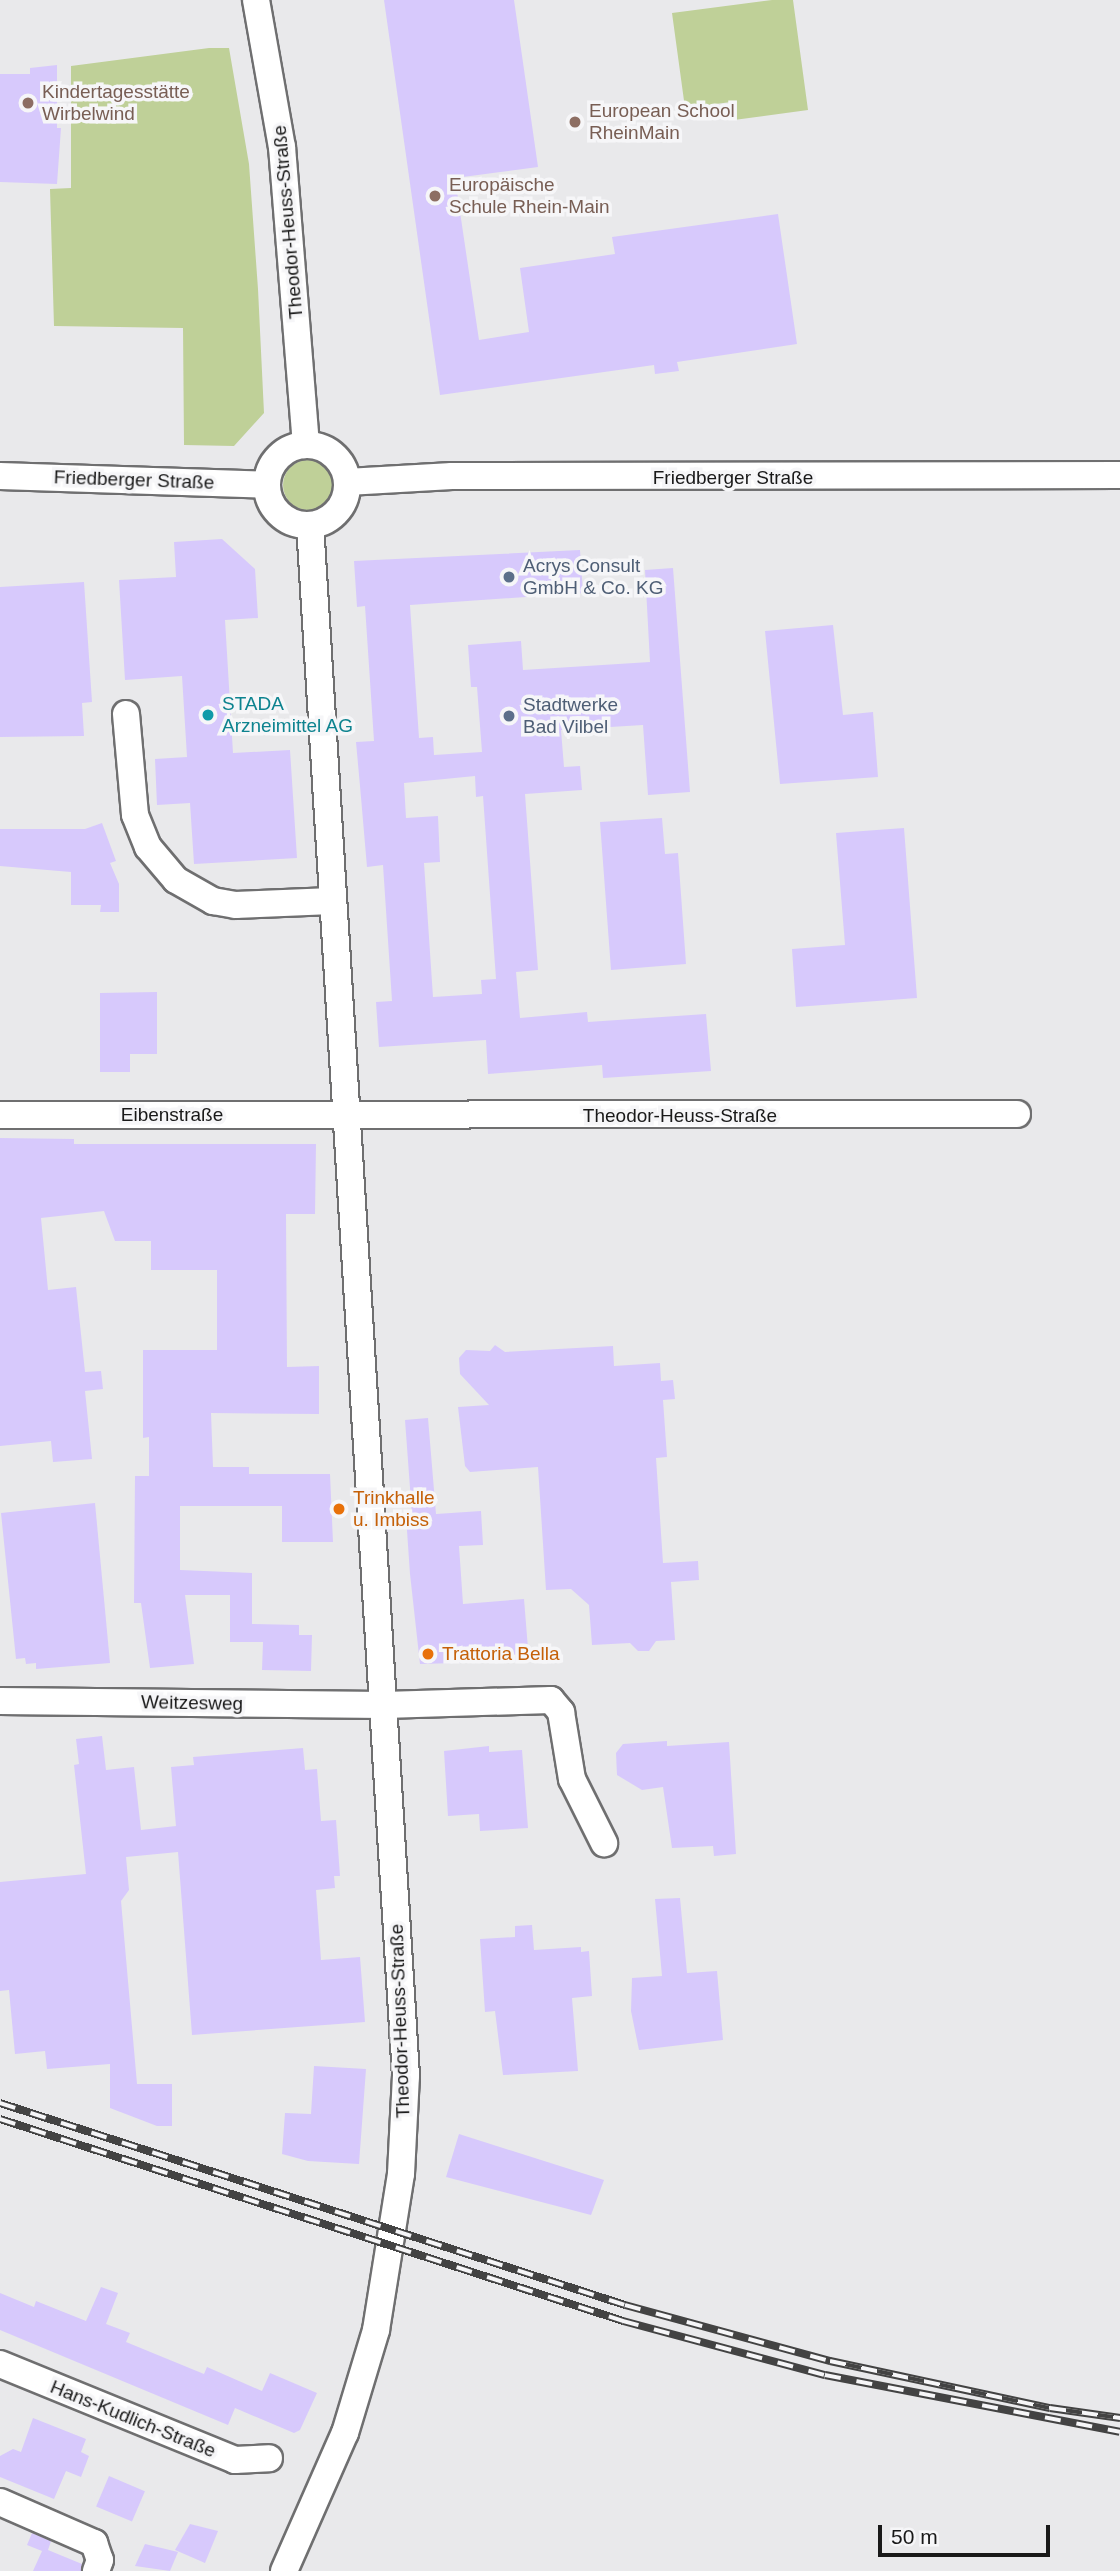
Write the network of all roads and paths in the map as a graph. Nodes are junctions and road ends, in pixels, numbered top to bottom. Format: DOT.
graph roads {
  1 [pos="256,0"];
  2 [pos="306,445"];
  3 [pos="1120,475"];
  4 [pos="0,477"];
  5 [pos="347,482"];
  6 [pos="267,485"];
  7 [pos="310,526"];
  8 [pos="127,714"];
  9 [pos="331,901"];
  10 [pos="1017,1114"];
  11 [pos="0,1115"];
  12 [pos="344,1116"];
  13 [pos="0,1701"];
  14 [pos="384,1704"];
  15 [pos="604,1843"];
  16 [pos="0,2364"];
  17 [pos="269,2458"];
  18 [pos="0,2502"];
  19 [pos="96,2571"];
  20 [pos="284,2571"];
  1 -- 2 [label="street, Theodor-Heuss-Straße"];
  2 -- 5 [label="street"];
  2 -- 6 [label="street"];
  3 -- 5 [label="street, Friedberger Straße"];
  4 -- 6 [label="street, Friedberger Straße"];
  5 -- 7 [label="street"];
  6 -- 7 [label="street"];
  7 -- 9 [label="street, Theodor-Heuss-Straße"];
  8 -- 9 [label="street"];
  9 -- 12 [label="street, Theodor-Heuss-Straße"];
  10 -- 12 [label="street, Theodor-Heuss-Straße"];
  11 -- 12 [label="street, Eibenstraße"];
  12 -- 14 [label="street, Theodor-Heuss-Straße"];
  13 -- 14 [label="street, Weitzesweg"];
  14 -- 15 [label="street"];
  14 -- 20 [label="street, Theodor-Heuss-Straße"];
  16 -- 17 [label="street, Hans-Kudlich-Straße"];
  18 -- 19 [label="street"];
}
